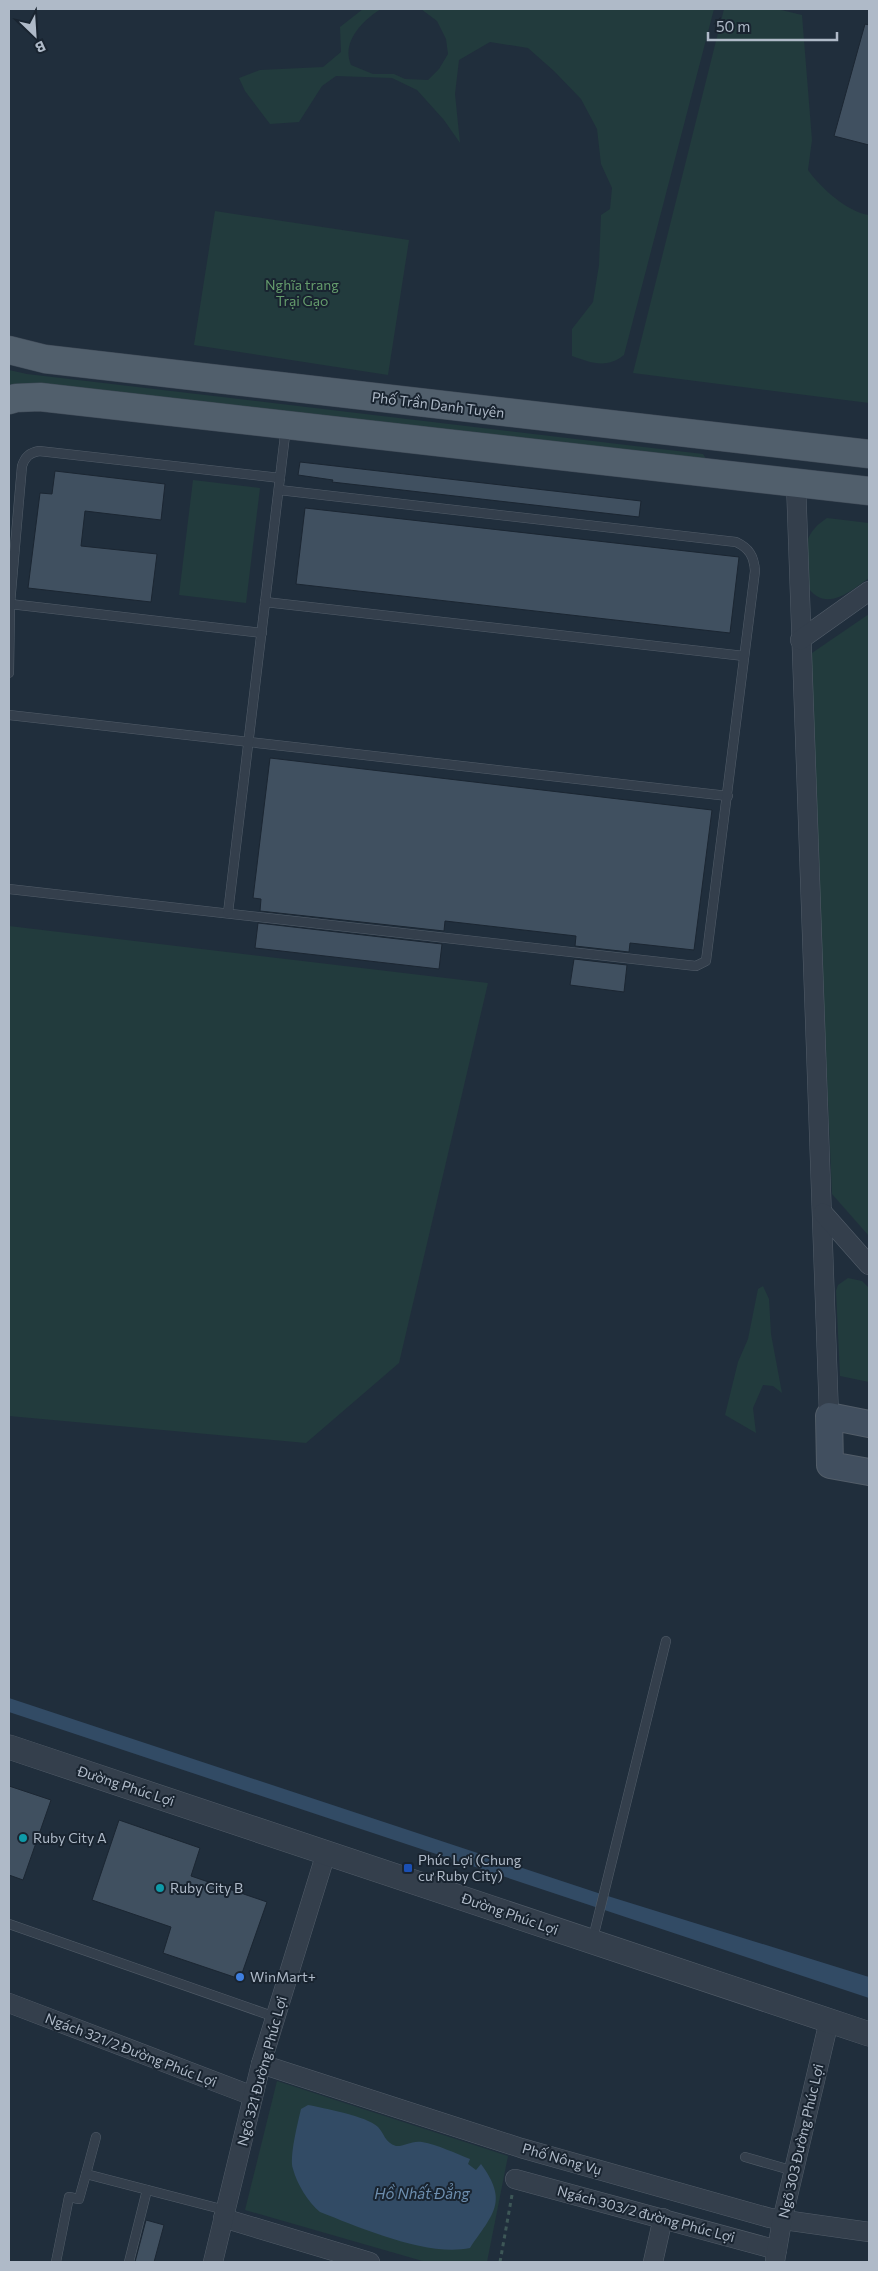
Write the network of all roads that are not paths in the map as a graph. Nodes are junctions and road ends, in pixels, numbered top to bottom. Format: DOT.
graph roads {
  1 [pos="9,350"];
  2 [pos="9,400"];
  3 [pos="286,426"];
  4 [pos="798,446"];
  5 [pos="869,454"];
  6 [pos="280,478"];
  7 [pos="796,483"];
  8 [pos="279,490"];
  9 [pos="869,491"];
  10 [pos="869,591"];
  11 [pos="265,602"];
  12 [pos="10,604"];
  13 [pos="262,633"];
  14 [pos="800,640"];
  15 [pos="744,656"];
  16 [pos="9,673"];
  17 [pos="9,715"];
  18 [pos="249,742"];
  19 [pos="728,796"];
  20 [pos="9,889"];
  21 [pos="228,913"];
  22 [pos="822,1213"];
  23 [pos="869,1265"];
  24 [pos="829,1416"];
  25 [pos="869,1424"];
  26 [pos="869,1472"];
  27 [pos="666,1641"];
  28 [pos="9,1746"];
  29 [pos="326,1853"];
  30 [pos="9,1924"];
  31 [pos="592,1942"];
  32 [pos="9,2003"];
  33 [pos="275,2017"];
  34 [pos="829,2021"];
  35 [pos="869,2034"];
  36 [pos="261,2064"];
  37 [pos="254,2096"];
  38 [pos="96,2137"];
  39 [pos="745,2157"];
  40 [pos="794,2170"];
  41 [pos="86,2174"];
  42 [pos="515,2179"];
  43 [pos="147,2190"];
  44 [pos="224,2214"];
  45 [pos="663,2218"];
  46 [pos="782,2220"];
  47 [pos="869,2232"];
  48 [pos="776,2256"];
  49 [pos="56,2262"];
  50 [pos="129,2262"];
  51 [pos="213,2262"];
  52 [pos="370,2262"];
  53 [pos="653,2262"];
  1 -- 4 [label="main road, Phố Trần Danh Tuyên"];
  2 -- 3 [label="main road"];
  3 -- 6 [label="lane"];
  3 -- 7 [label="main road"];
  4 -- 5 [label="main road, Phố Trần Danh Tuyên"];
  4 -- 7 [label="main road"];
  6 -- 8 [label="lane"];
  6 -- 12 [label="lane"];
  7 -- 9 [label="main road"];
  7 -- 14 [label="street"];
  8 -- 11 [label="lane"];
  8 -- 15 [label="lane"];
  10 -- 14 [label="street"];
  11 -- 13 [label="lane"];
  11 -- 15 [label="lane"];
  12 -- 13 [label="lane"];
  12 -- 16 [label="lane"];
  13 -- 18 [label="lane"];
  14 -- 22 [label="street"];
  15 -- 19 [label="lane"];
  17 -- 18 [label="lane"];
  18 -- 19 [label="lane"];
  18 -- 21 [label="lane"];
  19 -- 21 [label="lane"];
  20 -- 21 [label="lane"];
  22 -- 23 [label="street"];
  22 -- 24 [label="street"];
  24 -- 25 [label="main road"];
  24 -- 26 [label="main road"];
  27 -- 31 [label="lane"];
  28 -- 29 [label="street, Đường Phúc Lợi"];
  29 -- 31 [label="street, Đường Phúc Lợi"];
  29 -- 33 [label="street, Ngõ 321 Đường Phúc Lợi"];
  30 -- 33 [label="lane"];
  31 -- 34 [label="street, Đường Phúc Lợi"];
  32 -- 37 [label="street, Ngách 321/2 Đường Phúc Lợi"];
  33 -- 36 [label="street, Ngõ 321 Đường Phúc Lợi"];
  34 -- 35 [label="street, Đường Phúc Lợi"];
  34 -- 40 [label="street, Ngõ 303 Đường Phúc Lợi"];
  36 -- 37 [label="street, Ngõ 321 Đường Phúc Lợi"];
  36 -- 46 [label="street, Phố Nông Vụ"];
  37 -- 44 [label="street, Ngõ 321 Đường Phúc Lợi"];
  38 -- 41 [label="lane"];
  39 -- 40 [label="lane"];
  40 -- 46 [label="street, Ngõ 303 Đường Phúc Lợi"];
  41 -- 43 [label="lane"];
  41 -- 49 [label="lane"];
  42 -- 45 [label="street, Ngách 303/2 đường Phúc Lợi"];
  43 -- 44 [label="lane"];
  43 -- 50 [label="lane"];
  44 -- 51 [label="street, Ngõ 321 Đường Phúc Lợi"];
  44 -- 52 [label="street"];
  45 -- 48 [label="street, Ngách 303/2 đường Phúc Lợi"];
  45 -- 53 [label="street"];
  46 -- 47 [label="street, Phố Nông Vụ"];
  46 -- 48 [label="street, Ngõ 303 Đường Phúc Lợi"];
}
